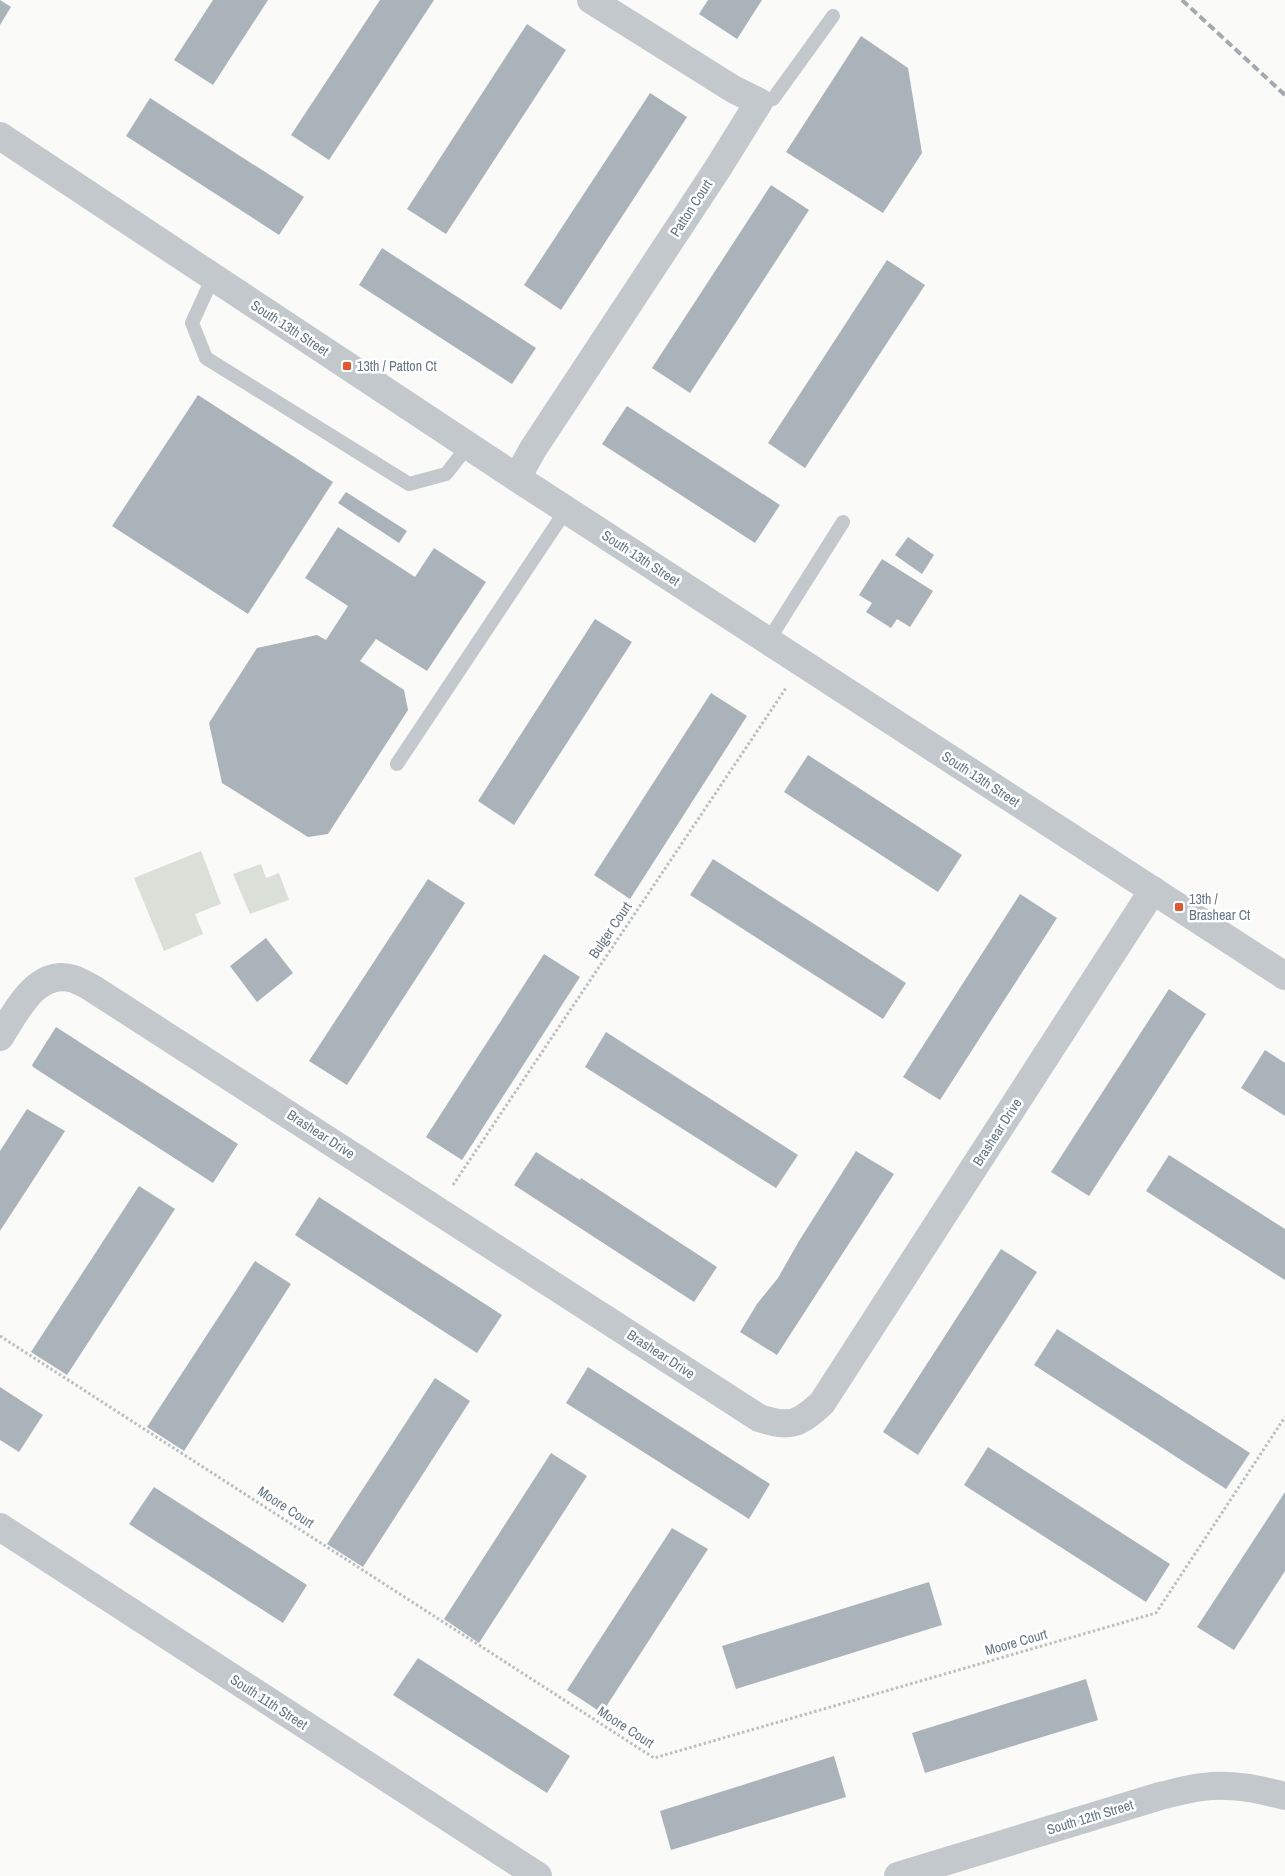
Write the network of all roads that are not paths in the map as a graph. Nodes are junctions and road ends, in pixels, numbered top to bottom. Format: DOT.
graph roads {
  1 [pos="591,0"];
  2 [pos="833,16"];
  3 [pos="759,102"];
  4 [pos="0,136"];
  5 [pos="213,277"];
  6 [pos="468,446"];
  7 [pos="517,478"];
  8 [pos="566,510"];
  9 [pos="843,522"];
  10 [pos="768,641"];
  11 [pos="397,764"];
  12 [pos="1153,890"];
  13 [pos="1285,976"];
  14 [pos="0,1037"];
  15 [pos="0,1527"];
  16 [pos="1285,1796"];
  17 [pos="538,1876"];
  18 [pos="898,1876"];
  1 -- 3 [label="street"];
  2 -- 3 [label="lane"];
  3 -- 7 [label="street, Patton Court"];
  4 -- 5 [label="street, South 13th Street"];
  5 -- 6 [label="street, South 13th Street"];
  5 -- 6 [label="lane"];
  6 -- 7 [label="street, South 13th Street"];
  7 -- 8 [label="street, South 13th Street"];
  8 -- 10 [label="street, South 13th Street"];
  8 -- 11 [label="lane"];
  9 -- 10 [label="lane"];
  10 -- 12 [label="street, South 13th Street"];
  12 -- 13 [label="street, South 13th Street"];
  12 -- 14 [label="street, Brashear Drive"];
  15 -- 17 [label="street, South 11th Street"];
  16 -- 18 [label="street, South 12th Street"];
}
